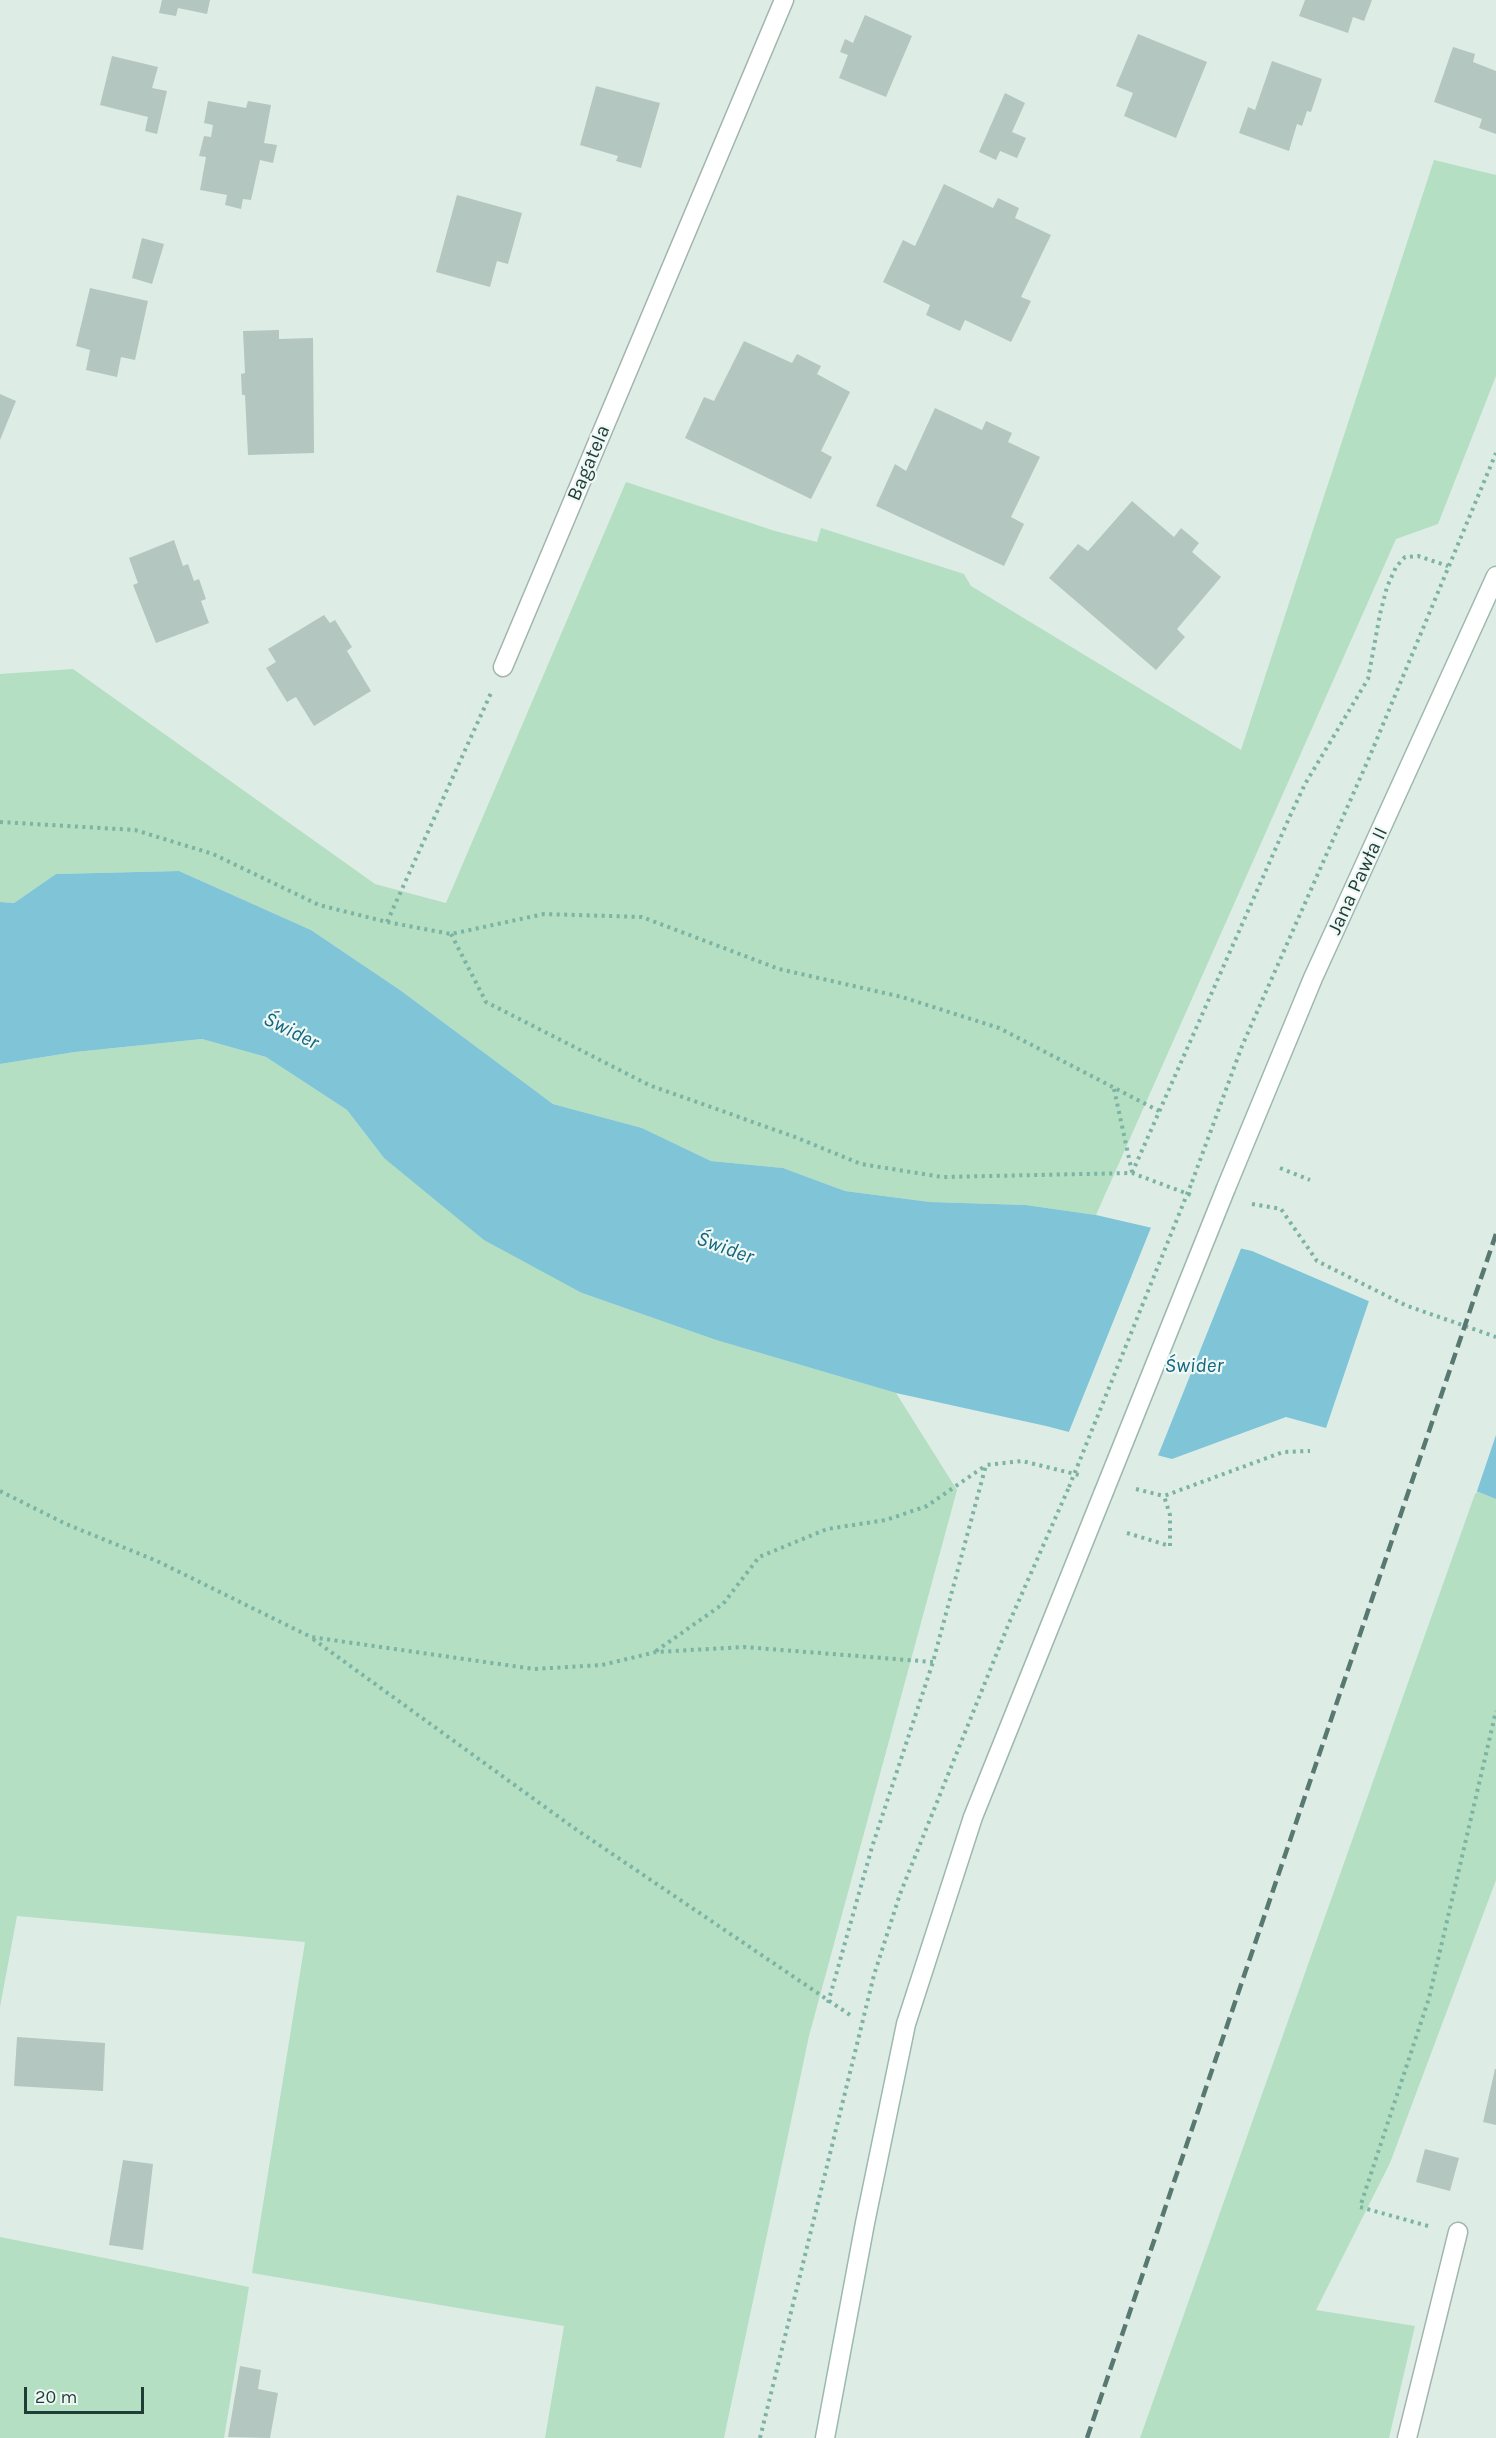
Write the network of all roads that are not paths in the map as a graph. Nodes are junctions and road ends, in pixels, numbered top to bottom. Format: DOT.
graph roads {
  1 [pos="784,0"];
  2 [pos="1496,576"];
  3 [pos="503,667"];
  4 [pos="1458,2232"];
  5 [pos="825,2438"];
  6 [pos="1407,2438"];
  1 -- 3 [label="main road, Bagatela"];
  2 -- 5 [label="main road, Jana Pawła II, bridge"];
  4 -- 6 [label="main road"];
}
